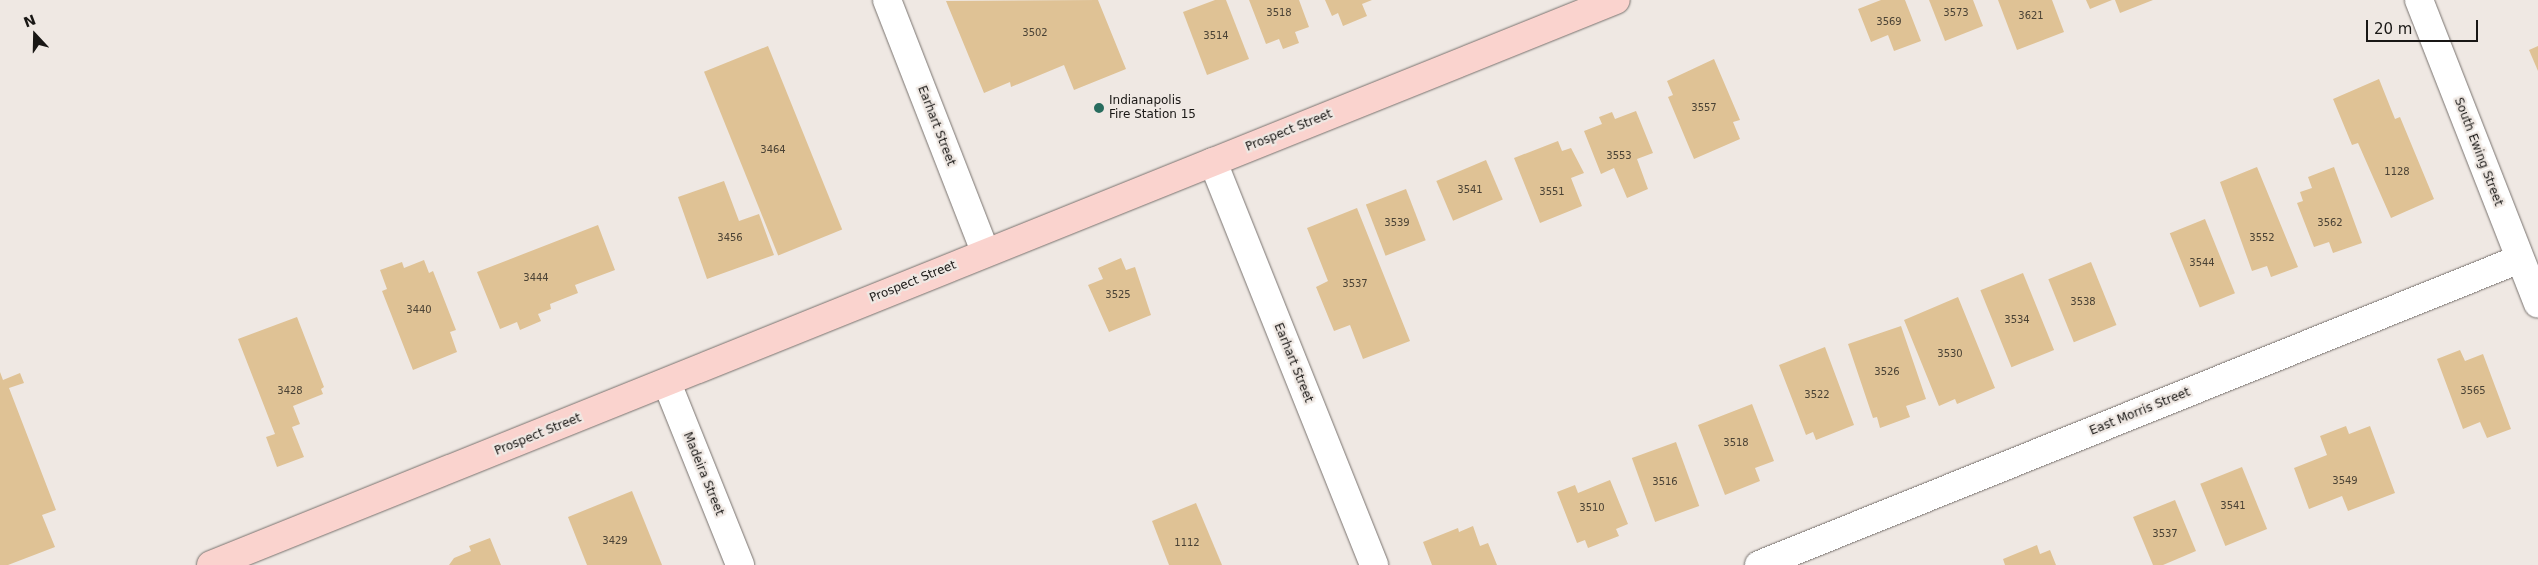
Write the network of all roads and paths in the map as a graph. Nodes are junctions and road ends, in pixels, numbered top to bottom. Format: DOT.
graph roads {
  1 [pos="887,0"];
  2 [pos="1616,0"];
  3 [pos="2419,0"];
  4 [pos="1213,162"];
  5 [pos="985,252"];
  6 [pos="2520,259"];
  7 [pos="2538,304"];
  8 [pos="667,383"];
  9 [pos="210,565"];
  10 [pos="740,565"];
  11 [pos="1374,565"];
  12 [pos="1760,565"];
  1 -- 5 [label="street, Earhart Street"];
  2 -- 4 [label="main road, Prospect Street"];
  3 -- 6 [label="street, South Ewing Street"];
  4 -- 5 [label="main road, Prospect Street"];
  4 -- 11 [label="street, Earhart Street"];
  5 -- 8 [label="main road, Prospect Street"];
  6 -- 7 [label="street, South Ewing Street"];
  6 -- 12 [label="street, East Morris Street"];
  8 -- 9 [label="main road, Prospect Street"];
  8 -- 10 [label="street, Madeira Street"];
}
